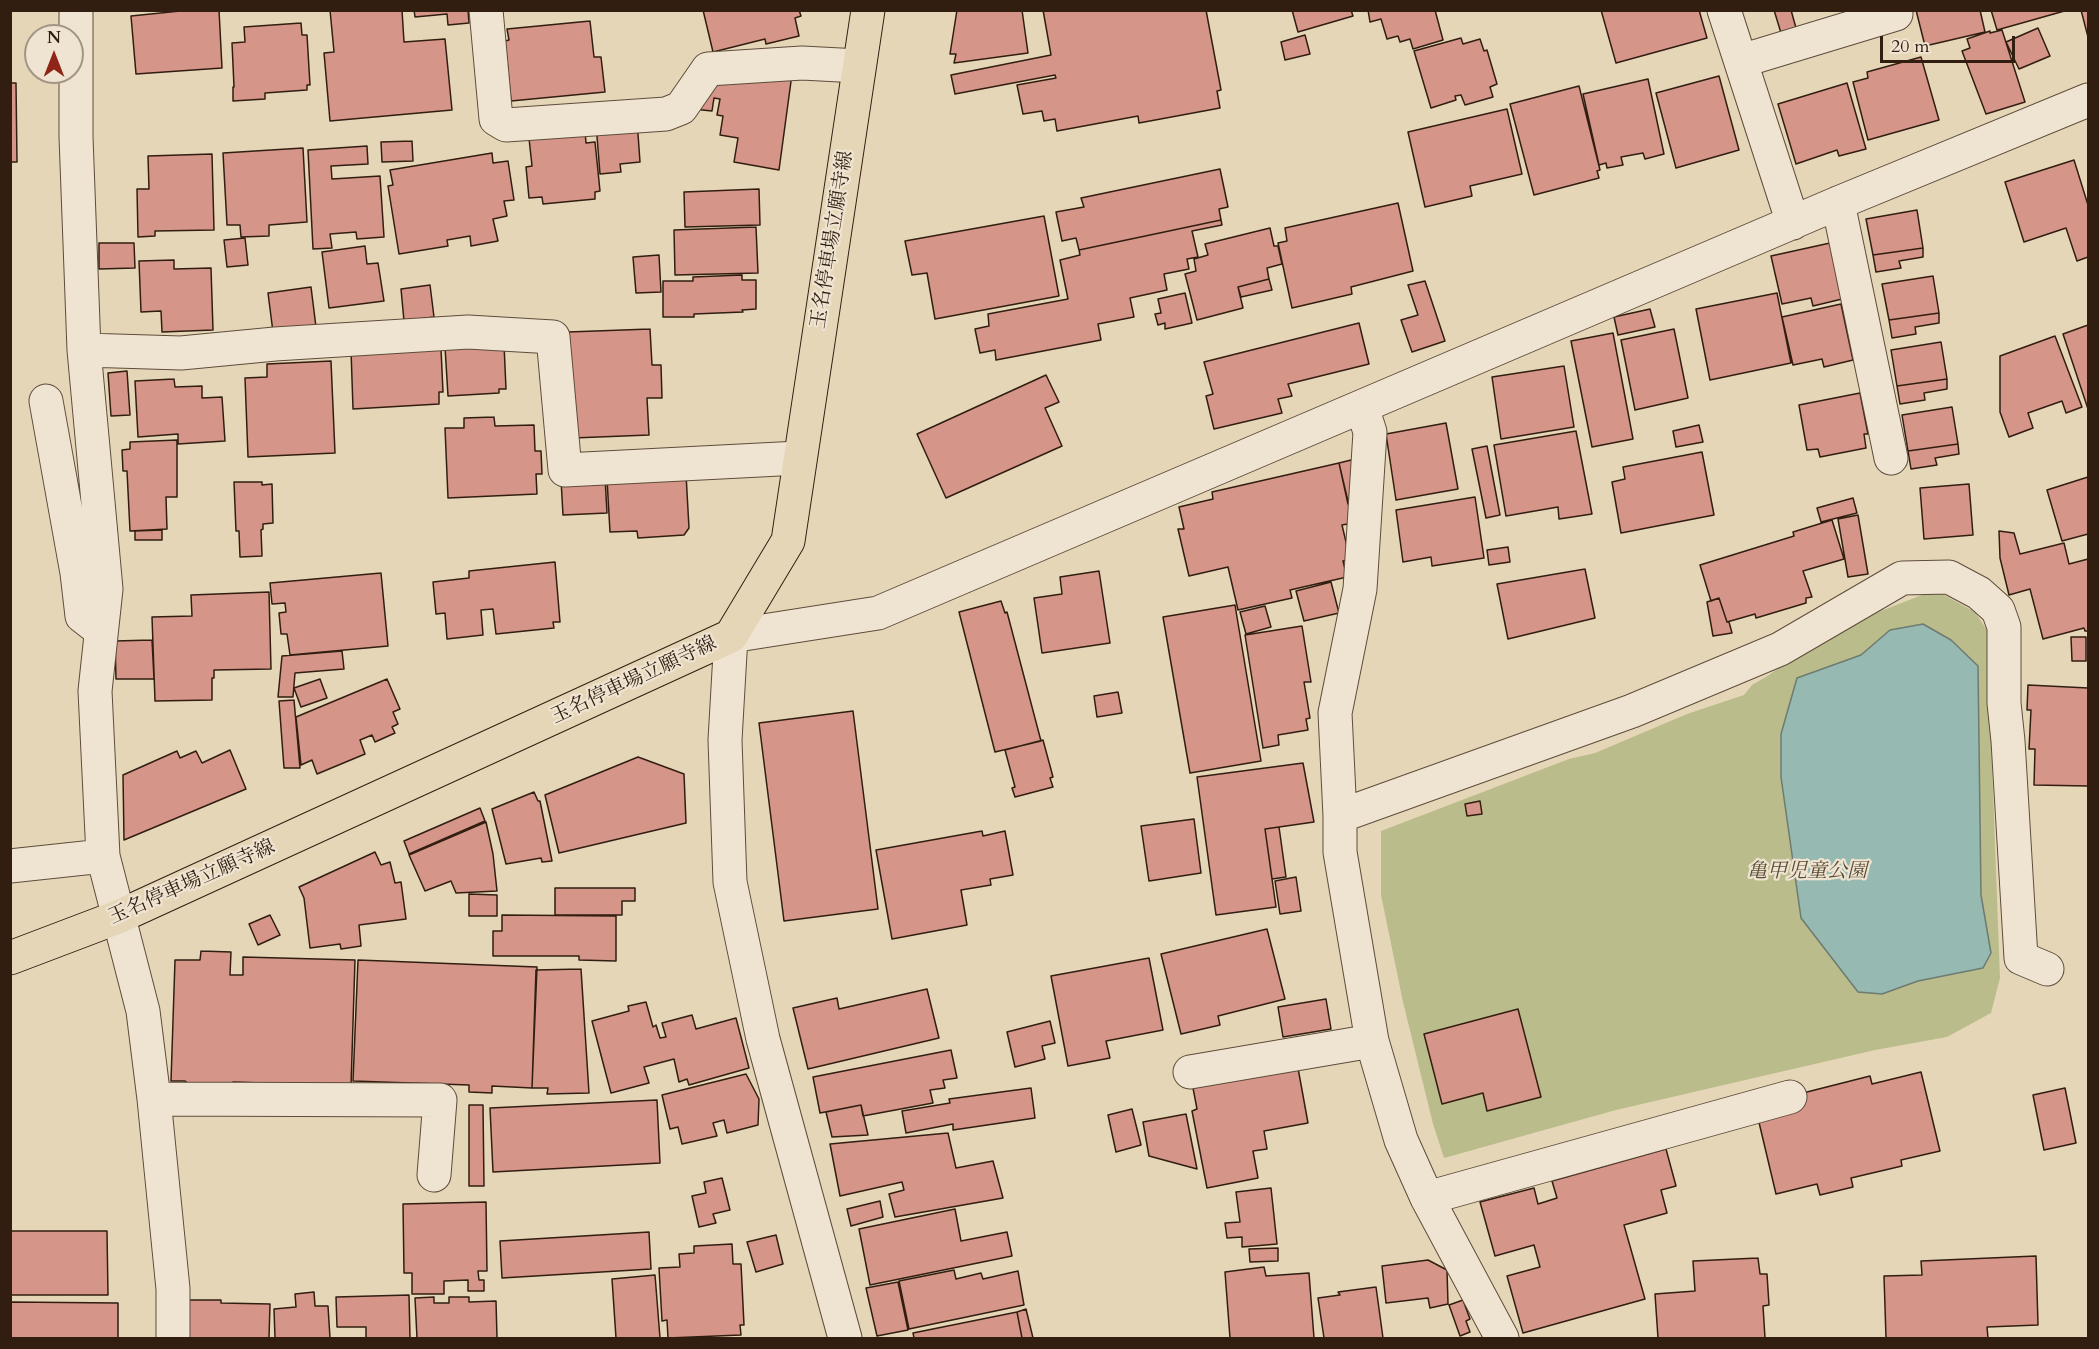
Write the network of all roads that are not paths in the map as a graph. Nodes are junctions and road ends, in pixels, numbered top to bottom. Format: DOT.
graph roads {
  1 [pos="76,10"];
  2 [pos="486,10"];
  3 [pos="868,10"];
  4 [pos="1724,10"];
  5 [pos="1896,14"];
  6 [pos="1741,61"];
  7 [pos="859,66"];
  8 [pos="2088,100"];
  9 [pos="1838,203"];
  10 [pos="1792,223"];
  11 [pos="84,350"];
  12 [pos="45,401"];
  13 [pos="1362,407"];
  14 [pos="799,458"];
  15 [pos="1891,458"];
  16 [pos="100,630"];
  17 [pos="731,636"];
  18 [pos="1340,816"];
  19 [pos="103,856"];
  20 [pos="10,866"];
  21 [pos="118,917"];
  22 [pos="10,958"];
  23 [pos="2047,969"];
  24 [pos="1372,1041"];
  25 [pos="1190,1072"];
  26 [pos="1790,1097"];
  27 [pos="154,1099"];
  28 [pos="434,1175"];
  29 [pos="1427,1198"];
  30 [pos="173,1338"];
  31 [pos="845,1338"];
  32 [pos="1502,1338"];
  1 -- 11 [label="street"];
  2 -- 7 [label="street"];
  3 -- 7 [label="main road, 玉名停車場立願寺線"];
  4 -- 6 [label="street"];
  5 -- 6 [label="street"];
  6 -- 10 [label="street"];
  7 -- 14 [label="main road, 玉名停車場立願寺線"];
  8 -- 9 [label="street"];
  9 -- 10 [label="street"];
  9 -- 15 [label="street"];
  10 -- 13 [label="street"];
  11 -- 14 [label="street"];
  11 -- 16 [label="street"];
  12 -- 16 [label="street"];
  13 -- 17 [label="street"];
  13 -- 18 [label="street"];
  14 -- 17 [label="main road, 玉名停車場立願寺線"];
  16 -- 19 [label="street"];
  17 -- 21 [label="main road, 玉名停車場立願寺線"];
  17 -- 31 [label="street"];
  18 -- 23 [label="street"];
  18 -- 24 [label="street"];
  19 -- 20 [label="street"];
  19 -- 21 [label="street"];
  21 -- 22 [label="main road, 玉名停車場立願寺線"];
  21 -- 27 [label="street"];
  24 -- 25 [label="street"];
  24 -- 29 [label="street"];
  26 -- 29 [label="street"];
  27 -- 28 [label="street"];
  27 -- 30 [label="street"];
  29 -- 32 [label="street"];
}
